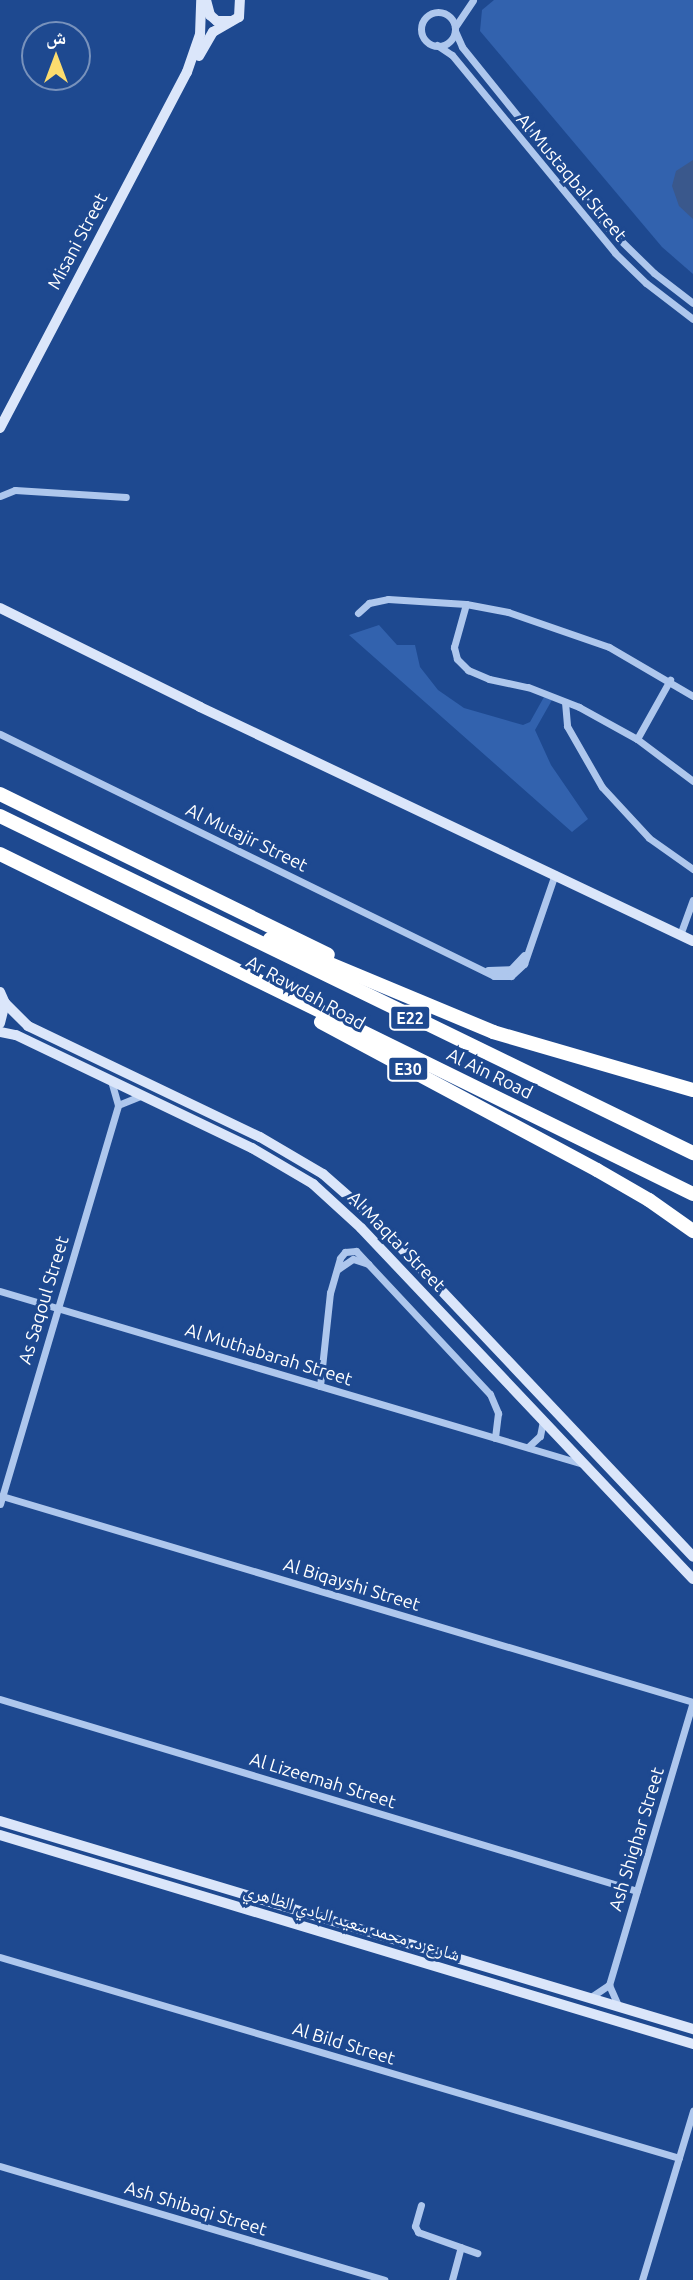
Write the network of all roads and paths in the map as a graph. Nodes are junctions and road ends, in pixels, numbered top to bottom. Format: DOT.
graph roads {
  1 [pos="201,0"];
  2 [pos="206,0"];
  3 [pos="240,0"];
  4 [pos="473,0"];
  5 [pos="466,7"];
  6 [pos="443,12"];
  7 [pos="236,20"];
  8 [pos="455,29"];
  9 [pos="437,45"];
  10 [pos="187,72"];
  11 [pos="693,303"];
  12 [pos="693,319"];
  13 [pos="0,428"];
  14 [pos="0,496"];
  15 [pos="126,497"];
  16 [pos="466,604"];
  17 [pos="0,608"];
  18 [pos="358,613"];
  19 [pos="670,680"];
  20 [pos="693,695"];
  21 [pos="565,702"];
  22 [pos="0,734"];
  23 [pos="637,738"];
  24 [pos="693,781"];
  25 [pos="0,794"];
  26 [pos="0,816"];
  27 [pos="0,854"];
  28 [pos="693,869"];
  29 [pos="555,874"];
  30 [pos="128,879"];
  31 [pos="693,900"];
  32 [pos="119,913"];
  33 [pos="680,934"];
  34 [pos="693,941"];
  35 [pos="0,992"];
  36 [pos="5,1003"];
  37 [pos="451,1016"];
  38 [pos="0,1023"];
  39 [pos="0,1032"];
  40 [pos="111,1082"];
  41 [pos="693,1090"];
  42 [pos="141,1096"];
  43 [pos="118,1105"];
  44 [pos="693,1153"];
  45 [pos="693,1194"];
  46 [pos="693,1231"];
  47 [pos="0,1291"];
  48 [pos="57,1308"];
  49 [pos="470,1321"];
  50 [pos="456,1329"];
  51 [pos="320,1386"];
  52 [pos="543,1420"];
  53 [pos="495,1437"];
  54 [pos="528,1447"];
  55 [pos="585,1465"];
  56 [pos="1,1500"];
  57 [pos="676,1539"];
  58 [pos="658,1542"];
  59 [pos="693,1557"];
  60 [pos="693,1579"];
  61 [pos="0,1699"];
  62 [pos="693,1702"];
  63 [pos="0,1821"];
  64 [pos="0,1835"];
  65 [pos="637,1891"];
  66 [pos="0,1957"];
  67 [pos="608,1985"];
  68 [pos="585,1996"];
  69 [pos="618,2005"];
  70 [pos="575,2008"];
  71 [pos="693,2029"];
  72 [pos="693,2044"];
  73 [pos="693,2111"];
  74 [pos="679,2158"];
  75 [pos="0,2166"];
  76 [pos="421,2205"];
  77 [pos="461,2247"];
  78 [pos="477,2253"];
  79 [pos="384,2280"];
  80 [pos="452,2280"];
  81 [pos="642,2280"];
  1 -- 10 [label="street, Misani Street"];
  2 -- 7 [label="street"];
  3 -- 7 [label="street"];
  4 -- 5 [label="street"];
  5 -- 6 [label="street"];
  5 -- 8 [label="street"];
  6 -- 8 [label="street"];
  6 -- 9 [label="street"];
  7 -- 10 [label="street, Misani Street"];
  8 -- 9 [label="street"];
  8 -- 11 [label="street, Al Mustaqbal Street"];
  9 -- 12 [label="street, Al Mustaqbal Street"];
  10 -- 13 [label="street, Misani Street"];
  14 -- 15 [label="street"];
  16 -- 18 [label="street"];
  16 -- 19 [label="street"];
  16 -- 21 [label="street"];
  17 -- 29 [label="street"];
  19 -- 20 [label="street"];
  19 -- 23 [label="street"];
  21 -- 23 [label="street"];
  21 -- 28 [label="street"];
  22 -- 29 [label="street, Al Mutajir Street"];
  23 -- 24 [label="street"];
  25 -- 37 [label="highway"];
  26 -- 30 [label="highway, E22"];
  27 -- 32 [label="highway, E22"];
  29 -- 33 [label="street"];
  30 -- 37 [label="highway, Ar Rawdah Road"];
  30 -- 44 [label="highway, Al Ain Road / E22"];
  31 -- 33 [label="street"];
  32 -- 45 [label="highway, Al Ain Road / E22"];
  32 -- 46 [label="highway, Ar Rawdah Road / E30"];
  33 -- 34 [label="street"];
  35 -- 36 [label="street"];
  36 -- 38 [label="street"];
  36 -- 49 [label="street, Al Maqta' Street"];
  37 -- 41 [label="highway, Ar Rawdah Road"];
  39 -- 40 [label="street, Al Maqta' Street"];
  40 -- 42 [label="street, Al Maqta' Street"];
  40 -- 43 [label="street"];
  42 -- 43 [label="street"];
  42 -- 50 [label="street, Al Maqta' Street"];
  43 -- 48 [label="street, As Saqoul Street"];
  47 -- 48 [label="street, Al Muthabarah Street"];
  48 -- 51 [label="street, Al Muthabarah Street"];
  48 -- 56 [label="street, As Saqoul Street"];
  49 -- 50 [label="street"];
  49 -- 57 [label="street, Al Maqta' Street"];
  50 -- 52 [label="street, Al Maqta' Street"];
  51 -- 53 [label="street, Al Muthabarah Street"];
  51 -- 53 [label="street"];
  52 -- 54 [label="street"];
  52 -- 55 [label="street, Al Maqta' Street"];
  53 -- 54 [label="street, Al Muthabarah Street"];
  54 -- 55 [label="street, Al Muthabarah Street"];
  55 -- 58 [label="street, Al Maqta' Street"];
  56 -- 62 [label="street, Al Biqayshi Street"];
  57 -- 58 [label="street"];
  57 -- 59 [label="street, Al Maqta' Street"];
  58 -- 60 [label="street, Al Maqta' Street"];
  61 -- 65 [label="street, Al Lizeemah Street"];
  62 -- 65 [label="street, Ash Shighar Street"];
  63 -- 68 [label="street, شارع د. محمد سعيد البادي الظاهري"];
  64 -- 70 [label="street, شارع د. محمد سعيد البادي الظاهري"];
  65 -- 67 [label="street, Ash Shighar Street"];
  66 -- 74 [label="street, Al Bild Street"];
  67 -- 68 [label="street"];
  67 -- 69 [label="street"];
  68 -- 69 [label="street, شارع د. محمد سعيد البادي الظاهري"];
  68 -- 70 [label="street"];
  69 -- 71 [label="street, شارع د. محمد سعيد البادي الظاهري"];
  70 -- 72 [label="street, شارع د. محمد سعيد البادي الظاهري"];
  73 -- 74 [label="street"];
  74 -- 81 [label="street"];
  75 -- 79 [label="street, Ash Shibaqi Street"];
  76 -- 77 [label="street"];
  77 -- 78 [label="street"];
  77 -- 80 [label="street"];
}
